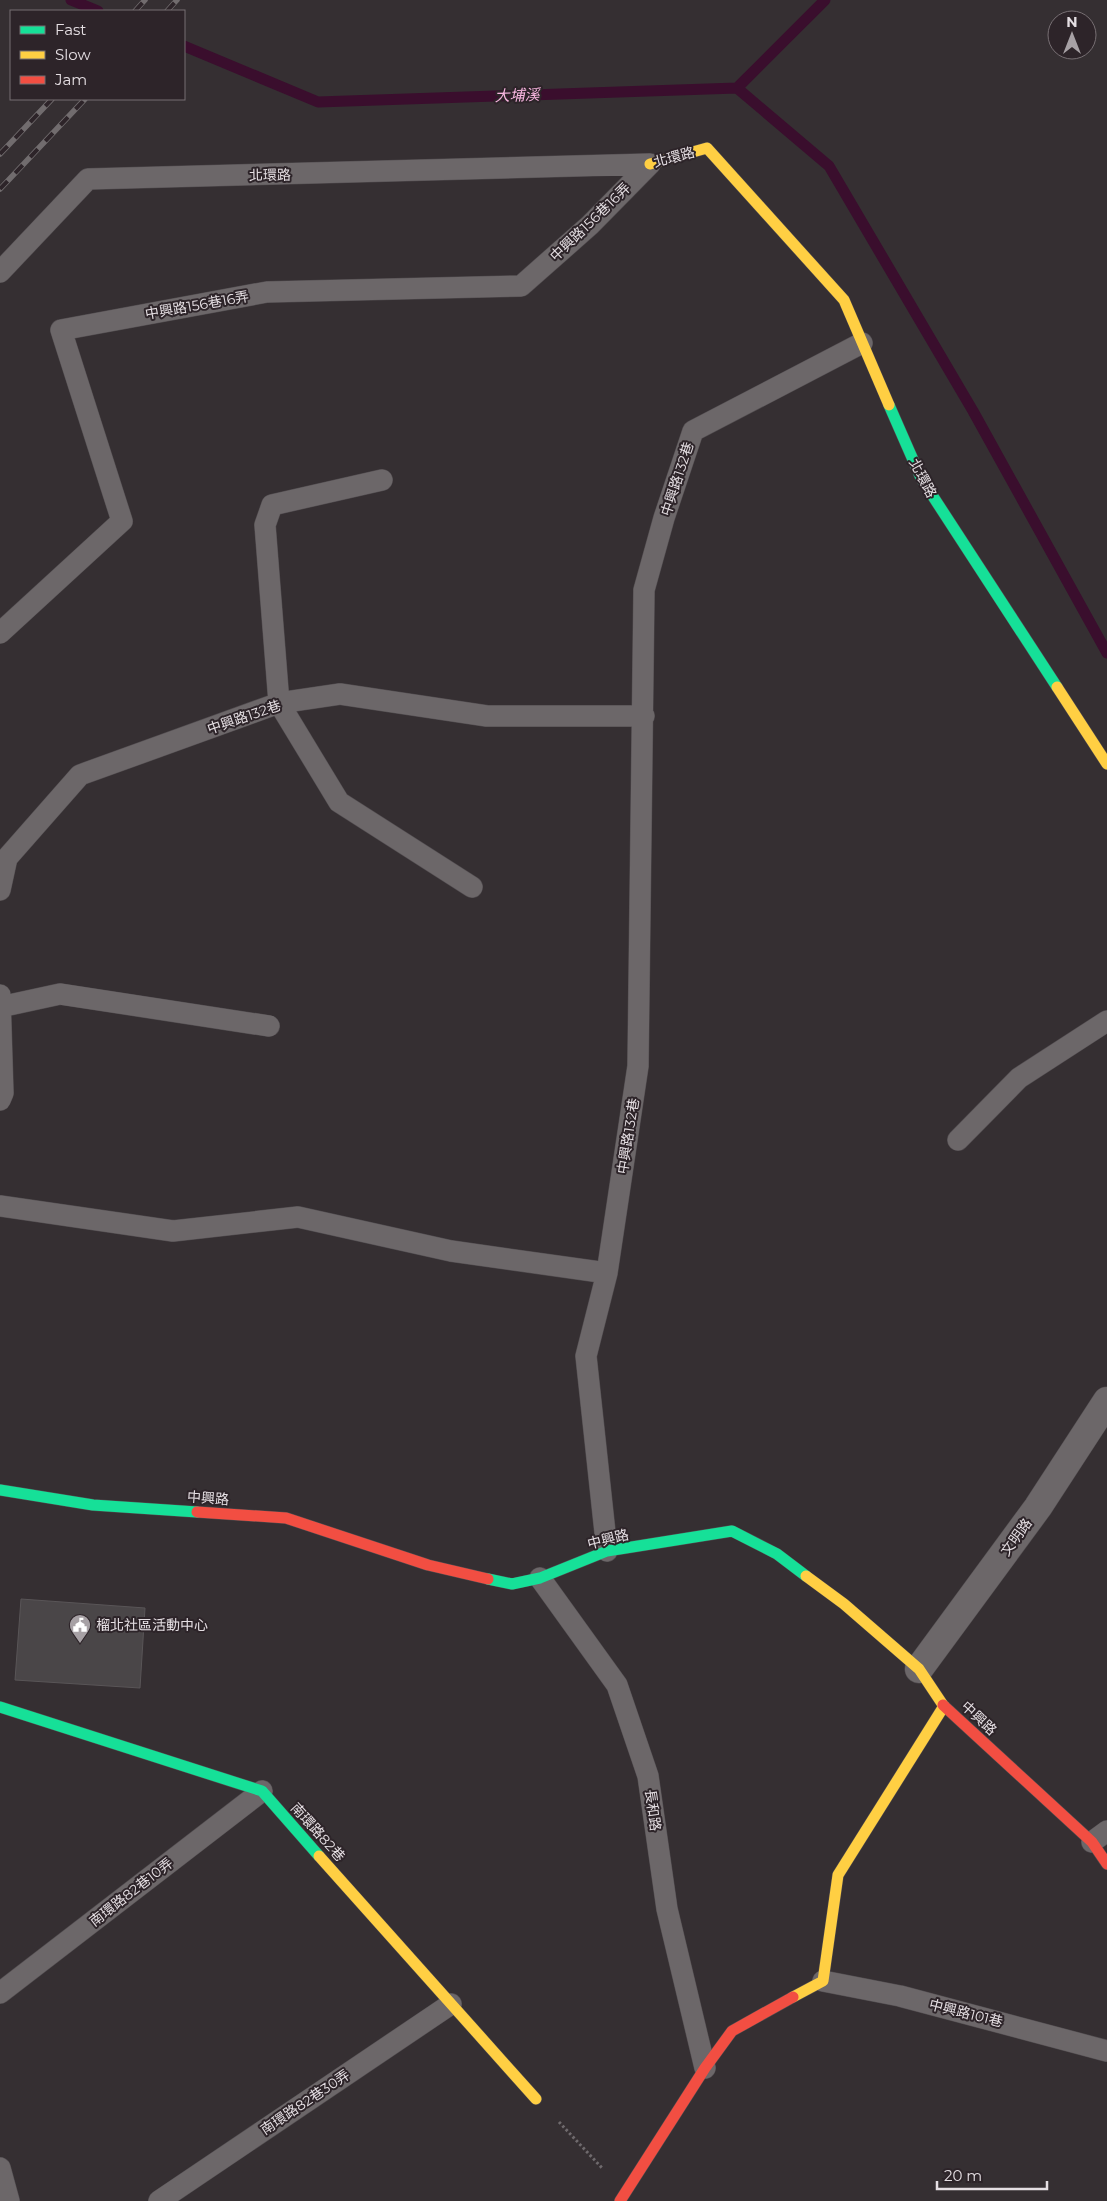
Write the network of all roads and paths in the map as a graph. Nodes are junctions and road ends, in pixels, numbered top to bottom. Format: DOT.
graph roads {
  1 [pos="650,164"];
  2 [pos="0,272"];
  3 [pos="862,343"];
  4 [pos="382,480"];
  5 [pos="0,633"];
  6 [pos="278,703"];
  7 [pos="644,716"];
  8 [pos="1107,764"];
  9 [pos="4,855"];
  10 [pos="472,887"];
  11 [pos="0,890"];
  12 [pos="0,992"];
  13 [pos="0,1007"];
  14 [pos="1107,1021"];
  15 [pos="269,1026"];
  16 [pos="0,1100"];
  17 [pos="958,1140"];
  18 [pos="0,1206"];
  19 [pos="607,1272"];
  20 [pos="1107,1401"];
  21 [pos="0,1490"];
  22 [pos="607,1551"];
  23 [pos="540,1578"];
  24 [pos="919,1669"];
  25 [pos="944,1706"];
  26 [pos="0,1707"];
  27 [pos="262,1791"];
  28 [pos="1100,1836"];
  29 [pos="1107,1864"];
  30 [pos="823,1980"];
  31 [pos="0,1993"];
  32 [pos="451,2004"];
  33 [pos="1107,2051"];
  34 [pos="705,2068"];
  35 [pos="536,2098"];
  36 [pos="0,2168"];
  37 [pos="623,2197"];
  38 [pos="9,2201"];
  39 [pos="159,2201"];
  1 -- 2 [label="lane, 北環路"];
  1 -- 3 [label="street, 北環路"];
  1 -- 5 [label="lane, 中興路156巷16弄"];
  3 -- 7 [label="lane, 中興路132巷"];
  3 -- 8 [label="street, 北環路"];
  4 -- 6 [label="lane"];
  6 -- 7 [label="lane, 中興路132巷"];
  6 -- 9 [label="lane, 中興路132巷"];
  6 -- 10 [label="lane"];
  7 -- 19 [label="lane, 中興路132巷"];
  9 -- 11 [label="lane"];
  12 -- 13 [label="lane"];
  13 -- 15 [label="lane"];
  13 -- 16 [label="lane"];
  14 -- 17 [label="lane"];
  18 -- 19 [label="lane"];
  19 -- 22 [label="lane, 中興路132巷"];
  20 -- 24 [label="street, 文明路"];
  21 -- 23 [label="street, 中興路"];
  22 -- 23 [label="street, 中興路"];
  22 -- 24 [label="street, 中興路"];
  23 -- 34 [label="lane, 長和路"];
  24 -- 25 [label="street, 中興路"];
  25 -- 28 [label="street, 中興路"];
  25 -- 30 [label="street"];
  26 -- 27 [label="street"];
  27 -- 31 [label="lane, 南環路82巷10弄"];
  27 -- 32 [label="street, 南環路82巷"];
  28 -- 29 [label="street, 中興路"];
  30 -- 33 [label="lane, 中興路101巷"];
  30 -- 34 [label="street"];
  32 -- 35 [label="street, 南環路82巷"];
  32 -- 39 [label="lane, 南環路82巷30弄"];
  34 -- 37 [label="street"];
  35 -- 37 [label="path"];
  36 -- 38 [label="lane"];
}
